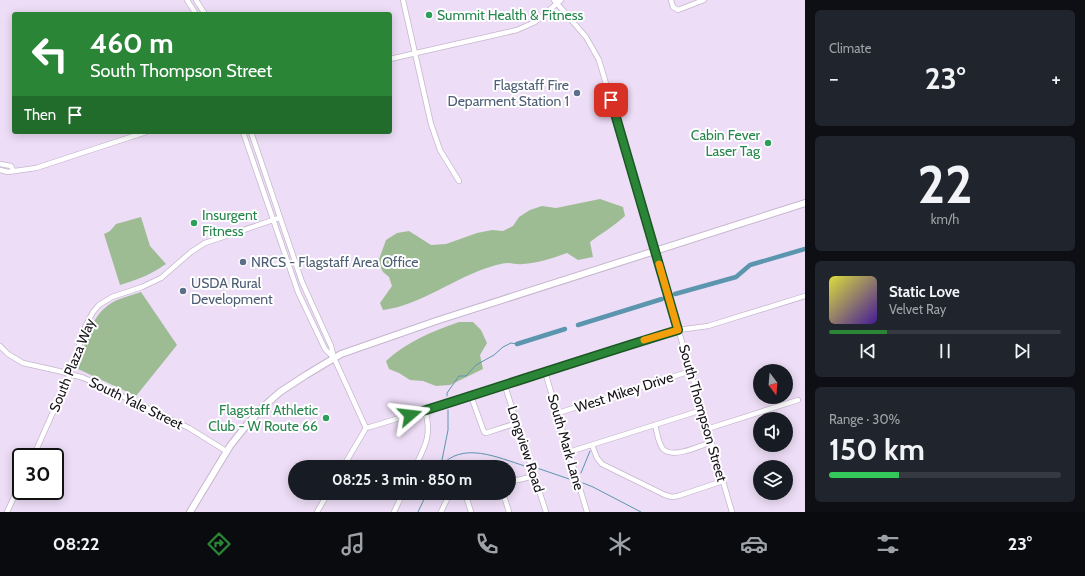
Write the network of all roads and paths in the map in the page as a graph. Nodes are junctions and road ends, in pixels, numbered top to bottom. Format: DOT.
graph roads {
  1 [pos="187,0"];
  2 [pos="196,0"];
  3 [pos="403,0"];
  4 [pos="671,0"];
  5 [pos="704,0"];
  6 [pos="558,1"];
  7 [pos="195,12"];
  8 [pos="204,12"];
  9 [pos="415,54"];
  10 [pos="392,59"];
  11 [pos="140,134"];
  12 [pos="244,134"];
  13 [pos="252,134"];
  14 [pos="0,164"];
  15 [pos="0,170"];
  16 [pos="13,170"];
  17 [pos="459,181"];
  18 [pos="805,203"];
  19 [pos="279,218"];
  20 [pos="272,220"];
  21 [pos="655,251"];
  22 [pos="805,296"];
  23 [pos="678,330"];
  24 [pos="0,346"];
  25 [pos="334,358"];
  26 [pos="691,371"];
  27 [pos="545,372"];
  28 [pos="70,374"];
  29 [pos="505,386"];
  30 [pos="471,396"];
  31 [pos="798,400"];
  32 [pos="426,410"];
  33 [pos="702,410"];
  34 [pos="558,413"];
  35 [pos="517,423"];
  36 [pos="655,425"];
  37 [pos="366,428"];
  38 [pos="707,429"];
  39 [pos="711,442"];
  40 [pos="592,445"];
  41 [pos="37,448"];
  42 [pos="226,451"];
  43 [pos="569,452"];
  44 [pos="347,460"];
  45 [pos="419,460"];
  46 [pos="534,476"];
  47 [pos="516,480"];
  48 [pos="723,481"];
  49 [pos="13,500"];
  50 [pos="324,500"];
  51 [pos="400,500"];
  52 [pos="447,500"];
  53 [pos="467,500"];
  54 [pos="505,500"];
  55 [pos="7,512"];
  56 [pos="190,512"];
  57 [pos="317,512"];
  58 [pos="394,512"];
  59 [pos="441,512"];
  60 [pos="471,512"];
  61 [pos="509,512"];
  62 [pos="546,512"];
  63 [pos="587,512"];
  64 [pos="732,512"];
  1 -- 7 [label="street"];
  2 -- 8 [label="street"];
  3 -- 9 [label="street"];
  4 -- 5 [label="street"];
  6 -- 9 [label="street"];
  6 -- 21 [label="street, South Thompson Street"];
  9 -- 10 [label="street"];
  9 -- 17 [label="street"];
  11 -- 16 [label="street"];
  12 -- 20 [label="street"];
  13 -- 19 [label="street"];
  14 -- 16 [label="street"];
  15 -- 16 [label="street"];
  18 -- 21 [label="main road"];
  19 -- 20 [label="street, South Plaza Way"];
  19 -- 25 [label="street"];
  20 -- 25 [label="street"];
  20 -- 28 [label="street, South Plaza Way"];
  21 -- 23 [label="street, South Thompson Street"];
  21 -- 25 [label="main road"];
  22 -- 23 [label="street"];
  23 -- 26 [label="street, South Thompson Street"];
  23 -- 27 [label="street"];
  24 -- 28 [label="street, South Yale Street"];
  25 -- 37 [label="street"];
  25 -- 42 [label="main road"];
  26 -- 33 [label="street, South Thompson Street"];
  26 -- 34 [label="street, West Mikey Drive"];
  27 -- 29 [label="street"];
  27 -- 34 [label="street, South Mark Lane"];
  28 -- 41 [label="street, South Plaza Way"];
  28 -- 42 [label="street, South Yale Street"];
  29 -- 30 [label="street"];
  29 -- 35 [label="street, Longview Road"];
  30 -- 32 [label="street"];
  30 -- 35 [label="street"];
  31 -- 38 [label="street"];
  32 -- 37 [label="street"];
  32 -- 45 [label="street"];
  33 -- 36 [label="street"];
  33 -- 38 [label="street, South Thompson Street"];
  34 -- 43 [label="street, South Mark Lane"];
  35 -- 46 [label="street, Longview Road"];
  36 -- 39 [label="street"];
  36 -- 40 [label="street"];
  37 -- 44 [label="street"];
  38 -- 39 [label="street, South Thompson Street"];
  39 -- 48 [label="street, South Thompson Street"];
  40 -- 43 [label="street"];
  40 -- 48 [label="street"];
  42 -- 56 [label="main road"];
  43 -- 63 [label="street, South Mark Lane"];
  46 -- 47 [label="street"];
  46 -- 62 [label="street, Longview Road"];
  48 -- 64 [label="street, South Thompson Street"];
  49 -- 55 [label="street"];
  50 -- 57 [label="street"];
  51 -- 58 [label="street"];
  52 -- 59 [label="street"];
  53 -- 60 [label="street"];
  54 -- 61 [label="street"];
}
